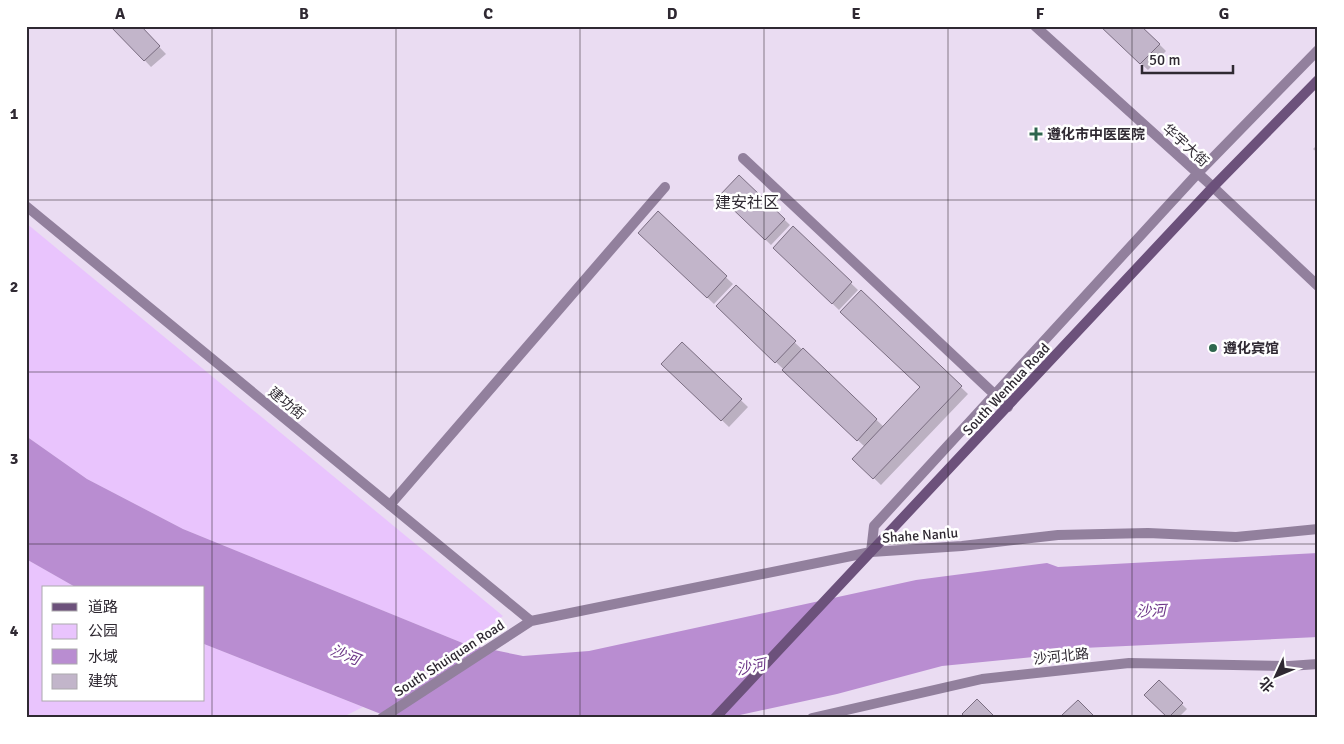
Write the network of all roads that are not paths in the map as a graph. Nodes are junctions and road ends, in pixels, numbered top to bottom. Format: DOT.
graph roads {
  1 [pos="1035,26"];
  2 [pos="1318,50"];
  3 [pos="1318,80"];
  4 [pos="744,158"];
  5 [pos="1198,173"];
  6 [pos="665,187"];
  7 [pos="1213,187"];
  8 [pos="26,206"];
  9 [pos="1318,286"];
  10 [pos="1008,406"];
  11 [pos="390,505"];
  12 [pos="1318,529"];
  13 [pos="871,552"];
  14 [pos="531,621"];
  15 [pos="1318,664"];
  16 [pos="382,718"];
  17 [pos="715,718"];
  18 [pos="812,718"];
  1 -- 5 [label="street, 华宇大街"];
  2 -- 5 [label="street"];
  3 -- 7 [label="main road, South Wenhua Road"];
  4 -- 10 [label="street"];
  5 -- 7 [label="street, 华宇大街"];
  5 -- 13 [label="street"];
  6 -- 11 [label="street"];
  7 -- 9 [label="street, 华宇大街"];
  7 -- 10 [label="main road, South Wenhua Road"];
  8 -- 11 [label="street, 建功街"];
  10 -- 13 [label="main road, South Wenhua Road"];
  11 -- 14 [label="street, 建功街"];
  12 -- 13 [label="street, Shahe Nanlu"];
  13 -- 14 [label="street, Shahe Nanlu"];
  13 -- 17 [label="main road, South Wenhua Road"];
  14 -- 16 [label="street, South Shuiquan Road"];
  15 -- 18 [label="street, 沙河北路"];
}
